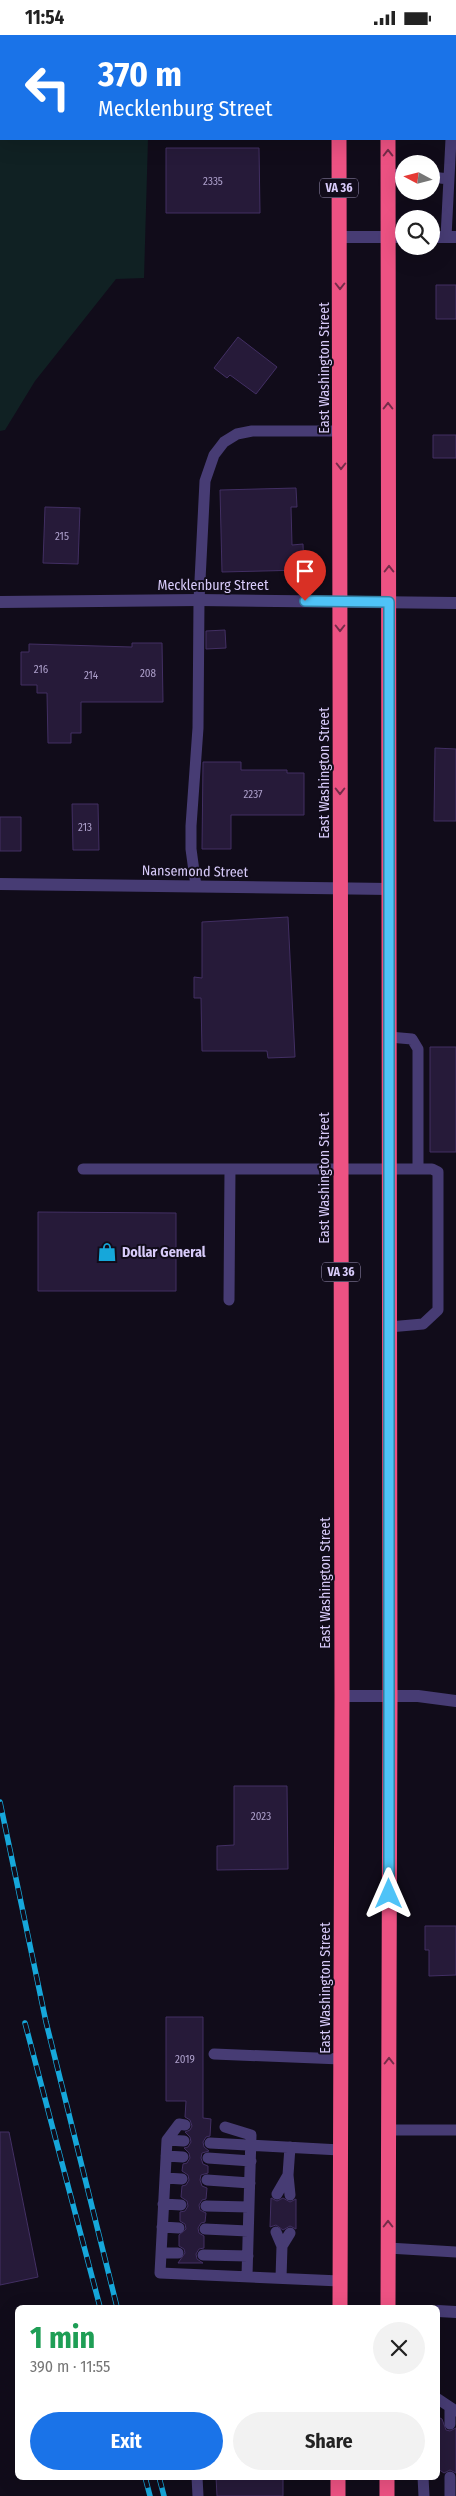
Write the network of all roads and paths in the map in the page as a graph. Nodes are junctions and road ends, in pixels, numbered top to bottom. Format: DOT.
graph roads {
  1 [pos="339,140"];
  2 [pos="388,140"];
  3 [pos="451,140"];
  4 [pos="388,173"];
  5 [pos="395,174"];
  6 [pos="440,178"];
  7 [pos="449,179"];
  8 [pos="340,237"];
  9 [pos="388,237"];
  10 [pos="395,237"];
  11 [pos="451,237"];
  12 [pos="341,431"];
  13 [pos="199,600"];
  14 [pos="0,602"];
  15 [pos="340,602"];
  16 [pos="389,602"];
  17 [pos="456,603"];
  18 [pos="0,884"];
  19 [pos="196,887"];
  20 [pos="340,888"];
  21 [pos="390,889"];
  22 [pos="389,1037"];
  23 [pos="83,1169"];
  24 [pos="230,1169"];
  25 [pos="418,1169"];
  26 [pos="340,1170"];
  27 [pos="389,1170"];
  28 [pos="229,1300"];
  29 [pos="389,1327"];
  30 [pos="342,1696"];
  31 [pos="390,1697"];
  32 [pos="456,1701"];
  33 [pos="214,2054"];
  34 [pos="341,2059"];
  35 [pos="185,2125"];
  36 [pos="226,2127"];
  37 [pos="388,2130"];
  38 [pos="456,2130"];
  39 [pos="166,2141"];
  40 [pos="184,2141"];
  41 [pos="210,2143"];
  42 [pos="252,2145"];
  43 [pos="290,2147"];
  44 [pos="340,2150"];
  45 [pos="166,2156"];
  46 [pos="183,2157"];
  47 [pos="208,2158"];
  48 [pos="251,2161"];
  49 [pos="288,2175"];
  50 [pos="165,2178"];
  51 [pos="182,2179"];
  52 [pos="207,2180"];
  53 [pos="250,2183"];
  54 [pos="277,2194"];
  55 [pos="290,2195"];
  56 [pos="163,2204"];
  57 [pos="181,2205"];
  58 [pos="206,2206"];
  59 [pos="249,2207"];
  60 [pos="162,2227"];
  61 [pos="179,2228"];
  62 [pos="205,2229"];
  63 [pos="248,2231"];
  64 [pos="276,2232"];
  65 [pos="290,2233"];
  66 [pos="282,2246"];
  67 [pos="388,2249"];
  68 [pos="456,2252"];
  69 [pos="161,2253"];
  70 [pos="178,2253"];
  71 [pos="203,2255"];
  72 [pos="248,2256"];
  73 [pos="247,2276"];
  74 [pos="281,2278"];
  75 [pos="340,2281"];
  76 [pos="340,2305"];
  77 [pos="388,2305"];
  78 [pos="440,2311"];
  79 [pos="456,2311"];
  80 [pos="440,2400"];
  81 [pos="453,2409"];
  82 [pos="450,2424"];
  83 [pos="450,2477"];
  84 [pos="197,2480"];
  85 [pos="338,2480"];
  86 [pos="387,2480"];
  87 [pos="423,2480"];
  88 [pos="198,2496"];
  89 [pos="338,2496"];
  90 [pos="387,2496"];
  91 [pos="424,2496"];
  92 [pos="450,2496"];
  1 -- 8 [label="highway, East Washington Street / VA 36"];
  4 -- 2 [label="highway, one-way"];
  3 -- 7 [label="lane"];
  4 -- 5 [label="lane"];
  4 -- 9 [label="highway"];
  6 -- 7 [label="lane"];
  7 -- 11 [label="lane"];
  8 -- 9 [label="street"];
  8 -- 12 [label="highway, East Washington Street / VA 36, one-way"];
  9 -- 10 [label="street"];
  16 -- 9 [label="highway, one-way"];
  12 -- 13 [label="lane"];
  12 -- 15 [label="highway, East Washington Street / VA 36, one-way"];
  13 -- 14 [label="street, Mecklenburg Street"];
  13 -- 15 [label="street, Mecklenburg Street"];
  13 -- 19 [label="lane"];
  15 -- 16 [label="street, Mecklenburg Street"];
  15 -- 20 [label="highway, East Washington Street / VA 36, one-way"];
  16 -- 17 [label="street, Mecklenburg Street"];
  16 -- 21 [label="highway"];
  18 -- 19 [label="street, Nansemond Street"];
  19 -- 20 [label="street, Nansemond Street"];
  20 -- 21 [label="street, Nansemond Street"];
  20 -- 26 [label="highway, East Washington Street / VA 36"];
  21 -- 22 [label="highway"];
  22 -- 25 [label="lane"];
  22 -- 27 [label="highway"];
  23 -- 24 [label="lane"];
  24 -- 26 [label="lane"];
  24 -- 28 [label="lane"];
  25 -- 27 [label="lane"];
  25 -- 29 [label="lane"];
  26 -- 27 [label="lane"];
  26 -- 30 [label="highway, East Washington Street / VA 36"];
  27 -- 29 [label="highway"];
  29 -- 31 [label="highway"];
  30 -- 31 [label="street"];
  30 -- 34 [label="highway, East Washington Street / VA 36"];
  31 -- 32 [label="street"];
  37 -- 31 [label="highway, one-way"];
  33 -- 34 [label="lane"];
  34 -- 44 [label="highway, East Washington Street / VA 36"];
  35 -- 39 [label="lane"];
  36 -- 42 [label="lane"];
  37 -- 38 [label="lane"];
  67 -- 37 [label="highway, one-way"];
  39 -- 40 [label="lane"];
  39 -- 45 [label="lane"];
  41 -- 42 [label="lane"];
  42 -- 43 [label="lane"];
  42 -- 48 [label="lane"];
  43 -- 44 [label="lane"];
  43 -- 49 [label="lane"];
  44 -- 75 [label="highway, East Washington Street / VA 36"];
  45 -- 46 [label="lane"];
  45 -- 50 [label="lane"];
  47 -- 48 [label="lane"];
  48 -- 53 [label="lane"];
  49 -- 54 [label="lane"];
  49 -- 55 [label="lane"];
  50 -- 51 [label="lane"];
  50 -- 56 [label="lane"];
  52 -- 53 [label="lane"];
  53 -- 59 [label="lane"];
  56 -- 57 [label="lane"];
  56 -- 60 [label="lane"];
  58 -- 59 [label="lane"];
  59 -- 63 [label="lane"];
  60 -- 61 [label="lane"];
  60 -- 69 [label="lane"];
  62 -- 63 [label="lane"];
  63 -- 72 [label="lane"];
  64 -- 66 [label="lane"];
  65 -- 66 [label="lane"];
  66 -- 74 [label="lane"];
  67 -- 68 [label="lane"];
  67 -- 77 [label="highway"];
  69 -- 70 [label="lane"];
  69 -- 73 [label="lane"];
  71 -- 72 [label="lane"];
  72 -- 73 [label="lane"];
  73 -- 74 [label="lane"];
  74 -- 75 [label="lane"];
  75 -- 76 [label="highway, East Washington Street / VA 36"];
  78 -- 79 [label="street"];
  80 -- 81 [label="lane"];
  81 -- 82 [label="lane"];
  83 -- 92 [label="lane"];
  84 -- 88 [label="lane"];
  85 -- 89 [label="highway"];
  86 -- 90 [label="highway"];
  87 -- 91 [label="lane"];
}
